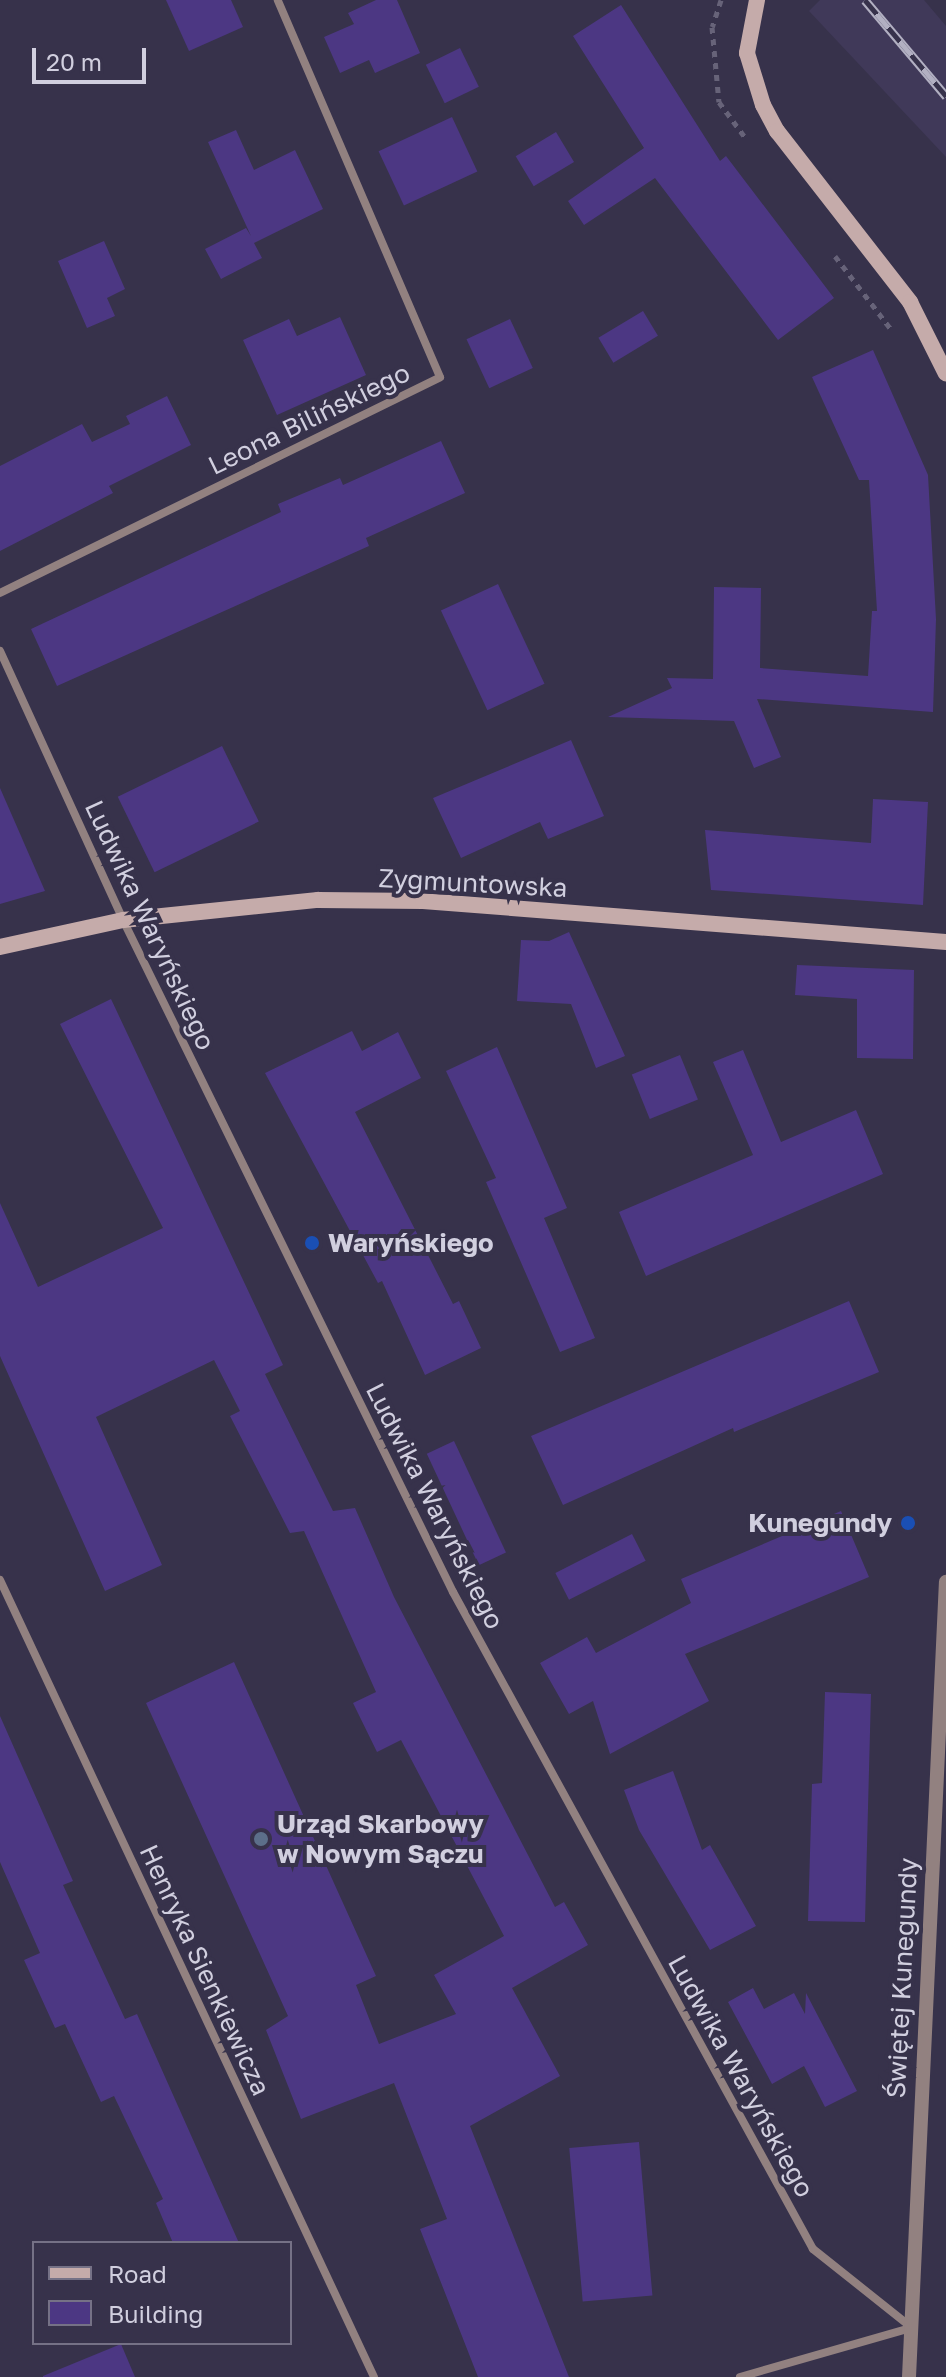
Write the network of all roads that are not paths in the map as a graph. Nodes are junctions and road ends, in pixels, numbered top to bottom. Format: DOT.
graph roads {
  1 [pos="278,0"];
  2 [pos="757,0"];
  3 [pos="946,374"];
  4 [pos="0,593"];
  5 [pos="0,651"];
  6 [pos="123,920"];
  7 [pos="946,942"];
  8 [pos="0,947"];
  9 [pos="0,1580"];
  10 [pos="946,1582"];
  11 [pos="911,2328"];
  12 [pos="374,2377"];
  13 [pos="740,2377"];
  14 [pos="909,2377"];
  1 -- 4 [label="street, Leona Bilińskiego"];
  2 -- 3 [label="main road"];
  5 -- 6 [label="street, Ludwika Waryńskiego"];
  6 -- 7 [label="main road, Zygmuntowska"];
  6 -- 8 [label="main road, Zygmuntowska"];
  6 -- 11 [label="street, Ludwika Waryńskiego"];
  9 -- 12 [label="street, Henryka Sienkiewicza"];
  10 -- 11 [label="street, Świętej Kunegundy"];
  11 -- 13 [label="street"];
  11 -- 14 [label="street, Świętej Kunegundy"];
}
